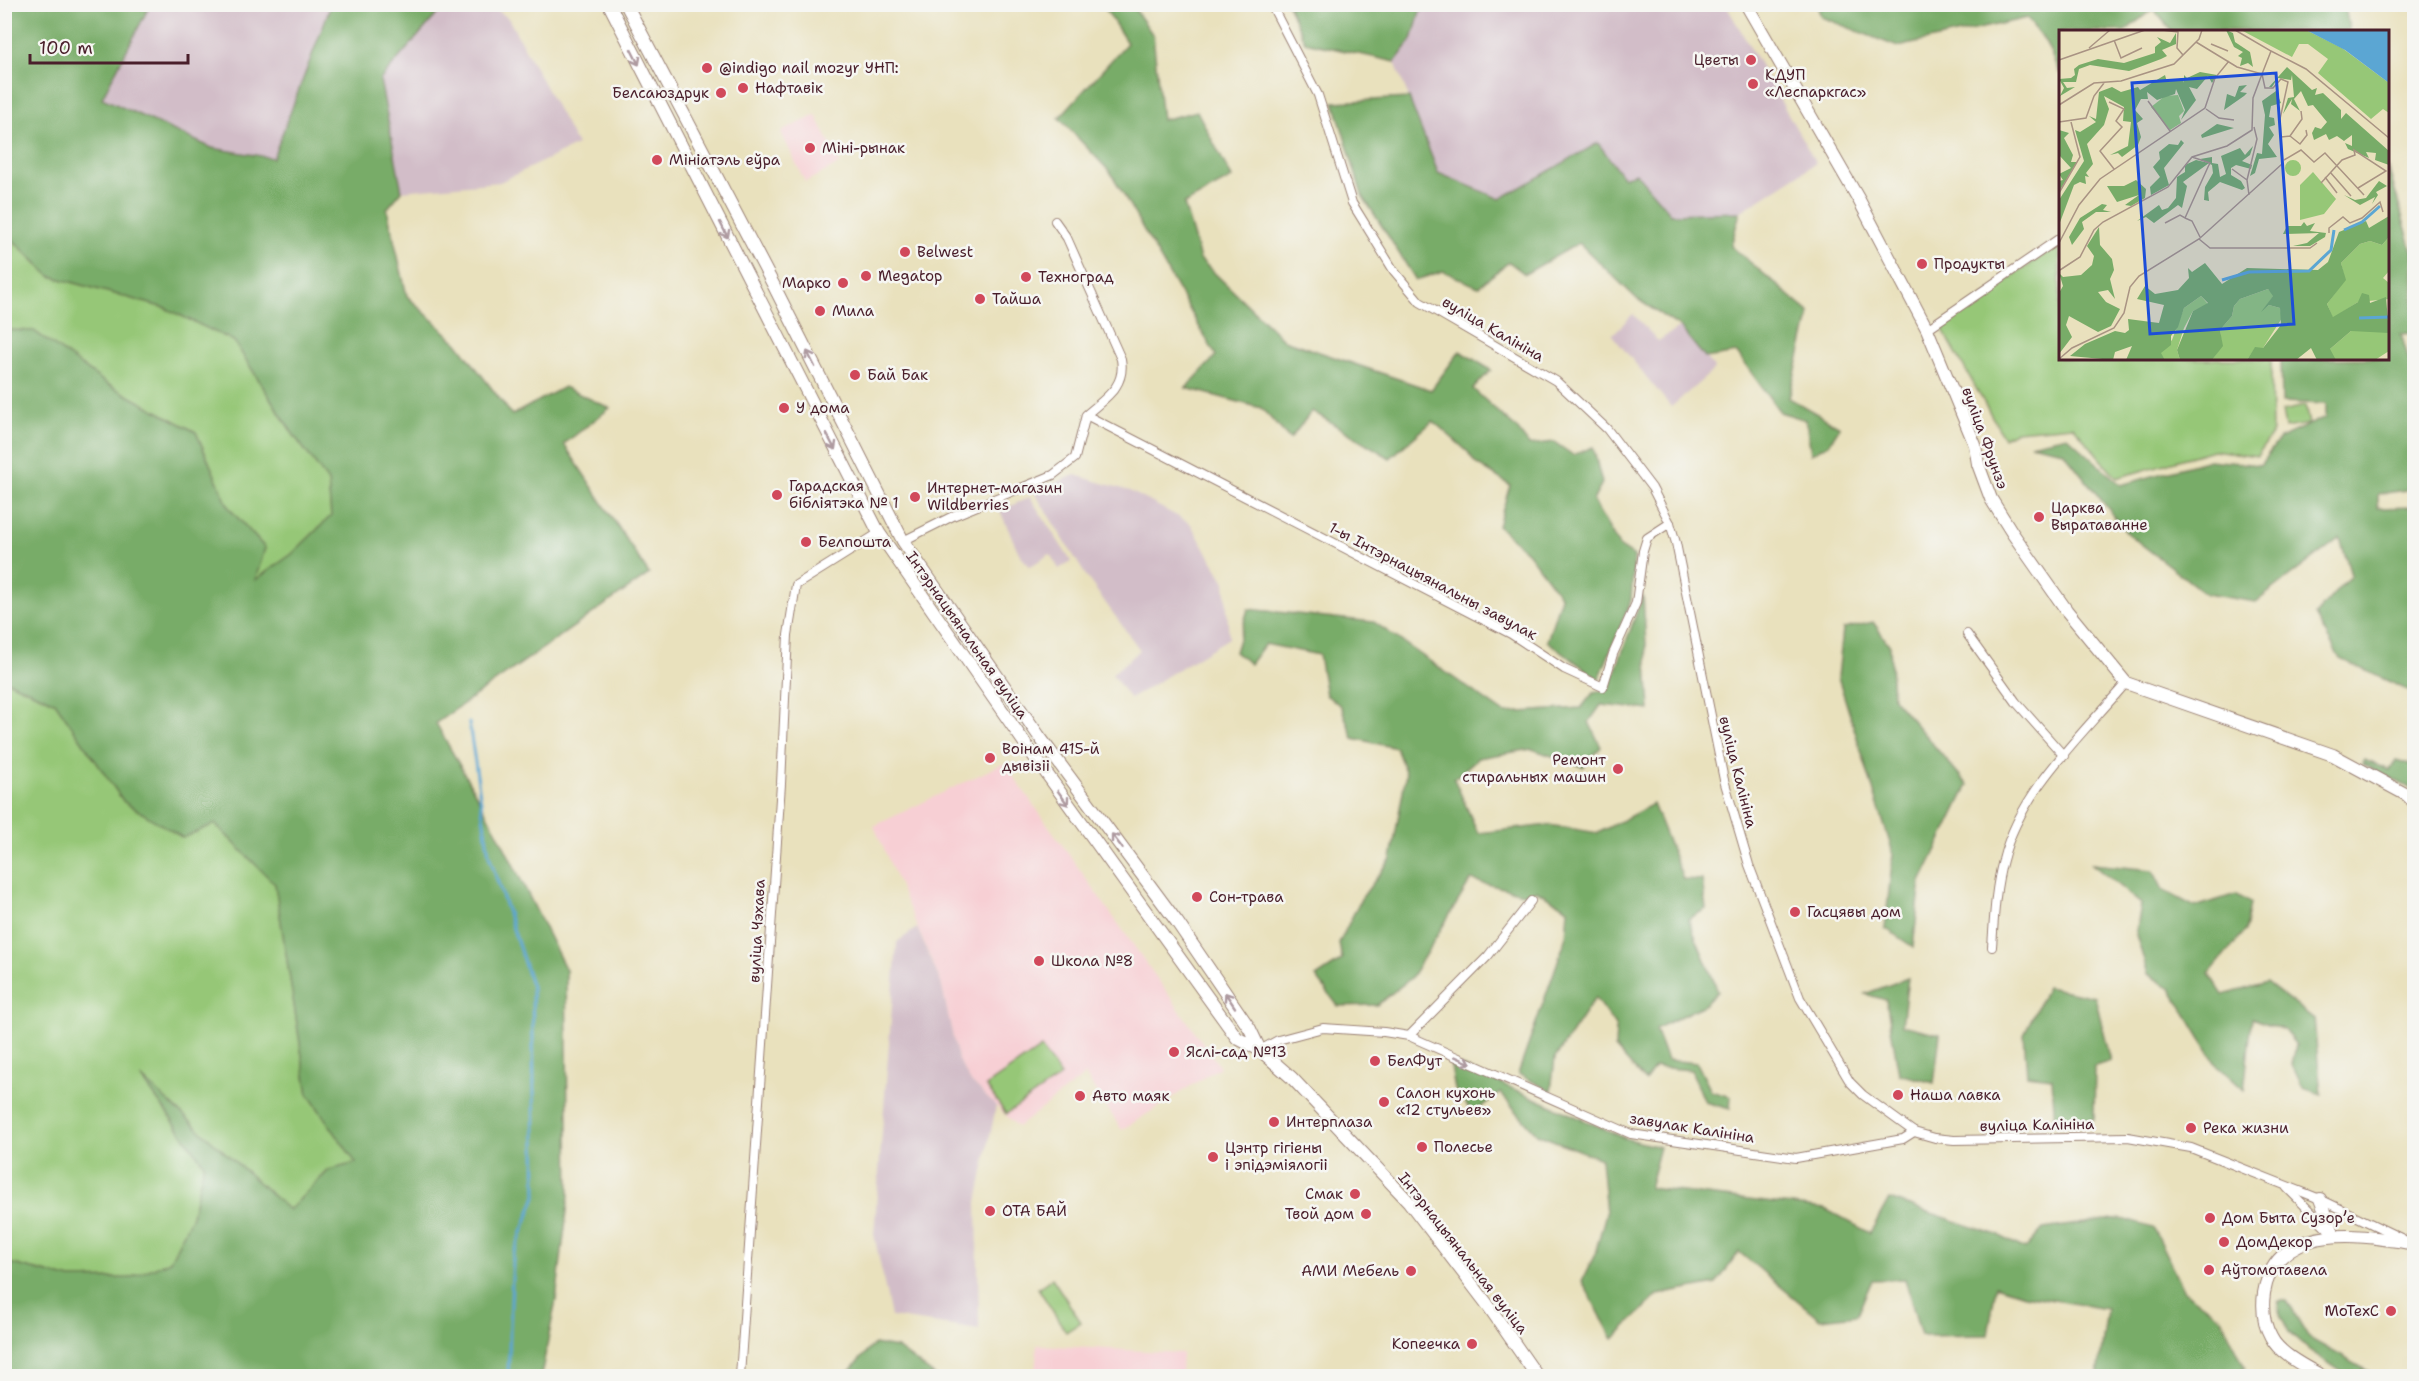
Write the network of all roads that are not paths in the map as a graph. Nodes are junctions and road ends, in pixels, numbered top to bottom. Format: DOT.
graph roads {
  1 [pos="609,4"];
  2 [pos="626,4"];
  3 [pos="1271,4"];
  4 [pos="1746,4"];
  5 [pos="698,142"];
  6 [pos="684,150"];
  7 [pos="1055,221"];
  8 [pos="2059,239"];
  9 [pos="1927,329"];
  10 [pos="1086,415"];
  11 [pos="894,524"];
  12 [pos="1670,524"];
  13 [pos="879,533"];
  14 [pos="903,541"];
  15 [pos="1967,634"];
  16 [pos="2126,684"];
  17 [pos="1039,736"];
  18 [pos="1026,745"];
  19 [pos="2064,756"];
  20 [pos="2415,802"];
  21 [pos="1531,902"];
  22 [pos="1992,947"];
  23 [pos="1409,1036"];
  24 [pos="1260,1050"];
  25 [pos="1914,1132"];
  26 [pos="2283,1183"];
  27 [pos="2320,1199"];
  28 [pos="2334,1235"];
  29 [pos="2413,1242"];
  30 [pos="740,1377"];
  31 [pos="1537,1377"];
  32 [pos="2322,1377"];
  1 -- 6 [label="main road, Інтэрнацыянальная вуліца, one-way"];
  2 -- 5 [label="main road, Інтэрнацыянальная вуліца"];
  3 -- 12 [label="street, вуліца Калініна"];
  4 -- 9 [label="main road, вуліца Фрунзэ"];
  5 -- 6 [label="main road"];
  11 -- 5 [label="main road, Інтэрнацыянальная вуліца, one-way"];
  6 -- 13 [label="main road, Інтэрнацыянальная вуліца, one-way"];
  7 -- 10 [label="street"];
  8 -- 9 [label="street"];
  9 -- 16 [label="main road, вуліца Фрунзэ"];
  10 -- 12 [label="street, 1-ы Інтэрнацыянальны завулак"];
  10 -- 14 [label="street"];
  11 -- 13 [label="main road"];
  11 -- 14 [label="main road, Інтэрнацыянальная вуліца"];
  12 -- 25 [label="street, вуліца Калініна"];
  13 -- 18 [label="main road, Інтэрнацыянальная вуліца"];
  13 -- 30 [label="street, вуліца Чэхава"];
  14 -- 17 [label="main road, Інтэрнацыянальная вуліца"];
  15 -- 19 [label="street"];
  16 -- 19 [label="street"];
  16 -- 20 [label="main road"];
  17 -- 18 [label="main road"];
  24 -- 17 [label="main road, Інтэрнацыянальная вуліца, one-way"];
  18 -- 24 [label="main road, Інтэрнацыянальная вуліца, one-way"];
  19 -- 22 [label="street"];
  21 -- 23 [label="street"];
  23 -- 24 [label="street, завулак Калініна"];
  23 -- 25 [label="street, завулак Калініна, one-way"];
  24 -- 31 [label="main road, Інтэрнацыянальная вуліца"];
  25 -- 26 [label="street, вуліца Калініна"];
  26 -- 27 [label="street, вуліца Калініна"];
  26 -- 28 [label="street"];
  27 -- 28 [label="main road"];
  27 -- 29 [label="street, вуліца Калініна"];
  28 -- 29 [label="main road"];
  28 -- 32 [label="main road"];
}
